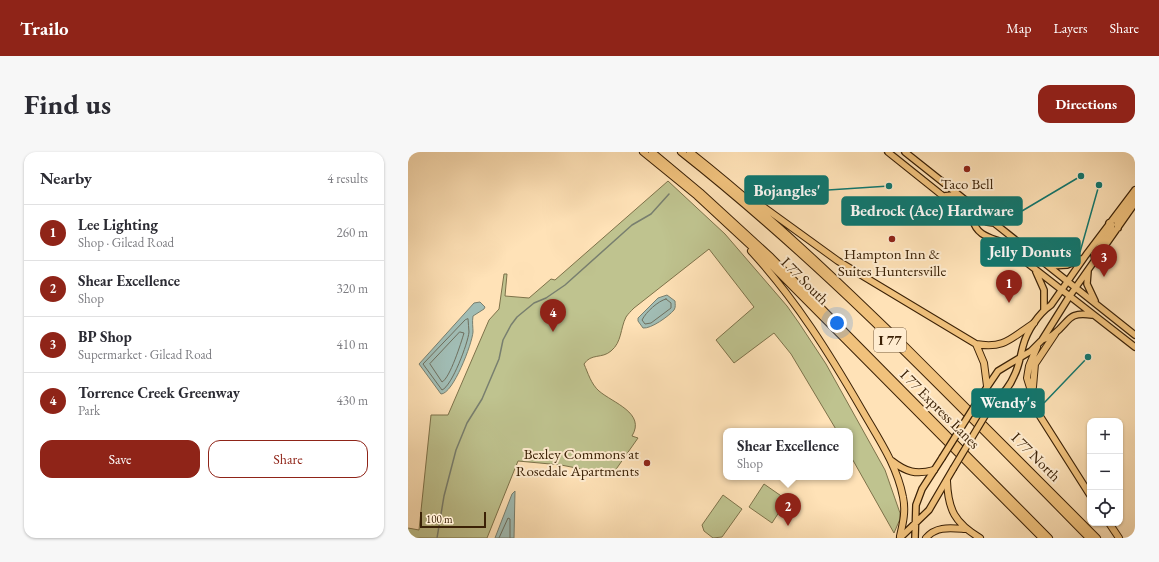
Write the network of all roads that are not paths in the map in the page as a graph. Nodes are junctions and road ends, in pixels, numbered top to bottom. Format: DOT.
graph roads {
  1 [pos="644,152"];
  2 [pos="652,152"];
  3 [pos="681,152"];
  4 [pos="690,152"];
  5 [pos="888,152"];
  6 [pos="905,152"];
  7 [pos="727,181"];
  8 [pos="1135,190"];
  9 [pos="944,196"];
  10 [pos="1135,203"];
  11 [pos="973,205"];
  12 [pos="720,217"];
  13 [pos="973,220"];
  14 [pos="995,223"];
  15 [pos="1109,223"];
  16 [pos="1118,228"];
  17 [pos="1086,255"];
  18 [pos="1095,260"];
  19 [pos="1049,266"];
  20 [pos="1035,270"];
  21 [pos="1088,271"];
  22 [pos="1068,281"];
  23 [pos="1076,288"];
  24 [pos="1061,291"];
  25 [pos="1069,297"];
  26 [pos="1096,303"];
  27 [pos="1044,310"];
  28 [pos="1092,315"];
  29 [pos="1034,324"];
  30 [pos="1054,334"];
  31 [pos="1135,335"];
  32 [pos="1042,340"];
  33 [pos="976,344"];
  34 [pos="1037,347"];
  35 [pos="1135,347"];
  36 [pos="1020,356"];
  37 [pos="987,386"];
  38 [pos="1033,393"];
  39 [pos="996,402"];
  40 [pos="1038,413"];
  41 [pos="892,461"];
  42 [pos="934,470"];
  43 [pos="947,481"];
  44 [pos="1087,490"];
  45 [pos="915,523"];
  46 [pos="1111,526"];
  47 [pos="965,529"];
  48 [pos="900,537"];
  49 [pos="915,538"];
  50 [pos="926,538"];
  51 [pos="980,538"];
  52 [pos="1042,538"];
  53 [pos="1050,538"];
  54 [pos="1089,538"];
  55 [pos="1097,538"];
  56 [pos="1119,538"];
  1 -- 12 [label="highway, I 77 South / I 77"];
  2 -- 53 [label="highway, I 77 Express Lanes / I 77"];
  3 -- 54 [label="highway, I 77 Express Lanes / I 77"];
  4 -- 7 [label="highway, I 77 North / I 77"];
  5 -- 9 [label="main road"];
  6 -- 11 [label="main road"];
  7 -- 33 [label="highway"];
  7 -- 55 [label="highway, I 77 North / I 77"];
  8 -- 15 [label="main road"];
  8 -- 16 [label="main road"];
  9 -- 11 [label="main road"];
  9 -- 13 [label="main road"];
  10 -- 16 [label="main road"];
  11 -- 14 [label="main road"];
  12 -- 41 [label="highway"];
  12 -- 52 [label="highway, I 77 South / I 77"];
  13 -- 14 [label="main road"];
  13 -- 20 [label="main road"];
  14 -- 19 [label="main road"];
  15 -- 17 [label="main road"];
  15 -- 18 [label="main road"];
  16 -- 18 [label="main road"];
  17 -- 19 [label="main road"];
  17 -- 22 [label="main road"];
  18 -- 21 [label="main road"];
  19 -- 22 [label="main road"];
  20 -- 24 [label="main road"];
  20 -- 27 [label="main road"];
  21 -- 23 [label="main road"];
  21 -- 26 [label="main road"];
  22 -- 23 [label="main road"];
  22 -- 24 [label="main road"];
  23 -- 25 [label="main road"];
  23 -- 26 [label="main road"];
  24 -- 25 [label="main road"];
  24 -- 27 [label="main road"];
  25 -- 28 [label="main road"];
  25 -- 32 [label="main road"];
  26 -- 31 [label="main road"];
  27 -- 29 [label="main road"];
  28 -- 30 [label="main road"];
  28 -- 35 [label="main road"];
  29 -- 33 [label="highway"];
  29 -- 36 [label="main road"];
  30 -- 32 [label="main road"];
  30 -- 38 [label="highway"];
  32 -- 34 [label="main road"];
  33 -- 37 [label="highway"];
  34 -- 36 [label="main road"];
  34 -- 38 [label="highway"];
  36 -- 37 [label="main road"];
  36 -- 39 [label="main road"];
  37 -- 42 [label="main road, bridge"];
  38 -- 40 [label="highway"];
  39 -- 40 [label="highway"];
  39 -- 43 [label="main road, bridge"];
  40 -- 44 [label="highway"];
  41 -- 42 [label="highway"];
  41 -- 48 [label="highway"];
  42 -- 45 [label="main road"];
  43 -- 45 [label="main road"];
  43 -- 47 [label="highway"];
  45 -- 48 [label="main road"];
  45 -- 49 [label="main road"];
  46 -- 56 [label="highway"];
  47 -- 50 [label="highway"];
  47 -- 51 [label="highway"];
}
